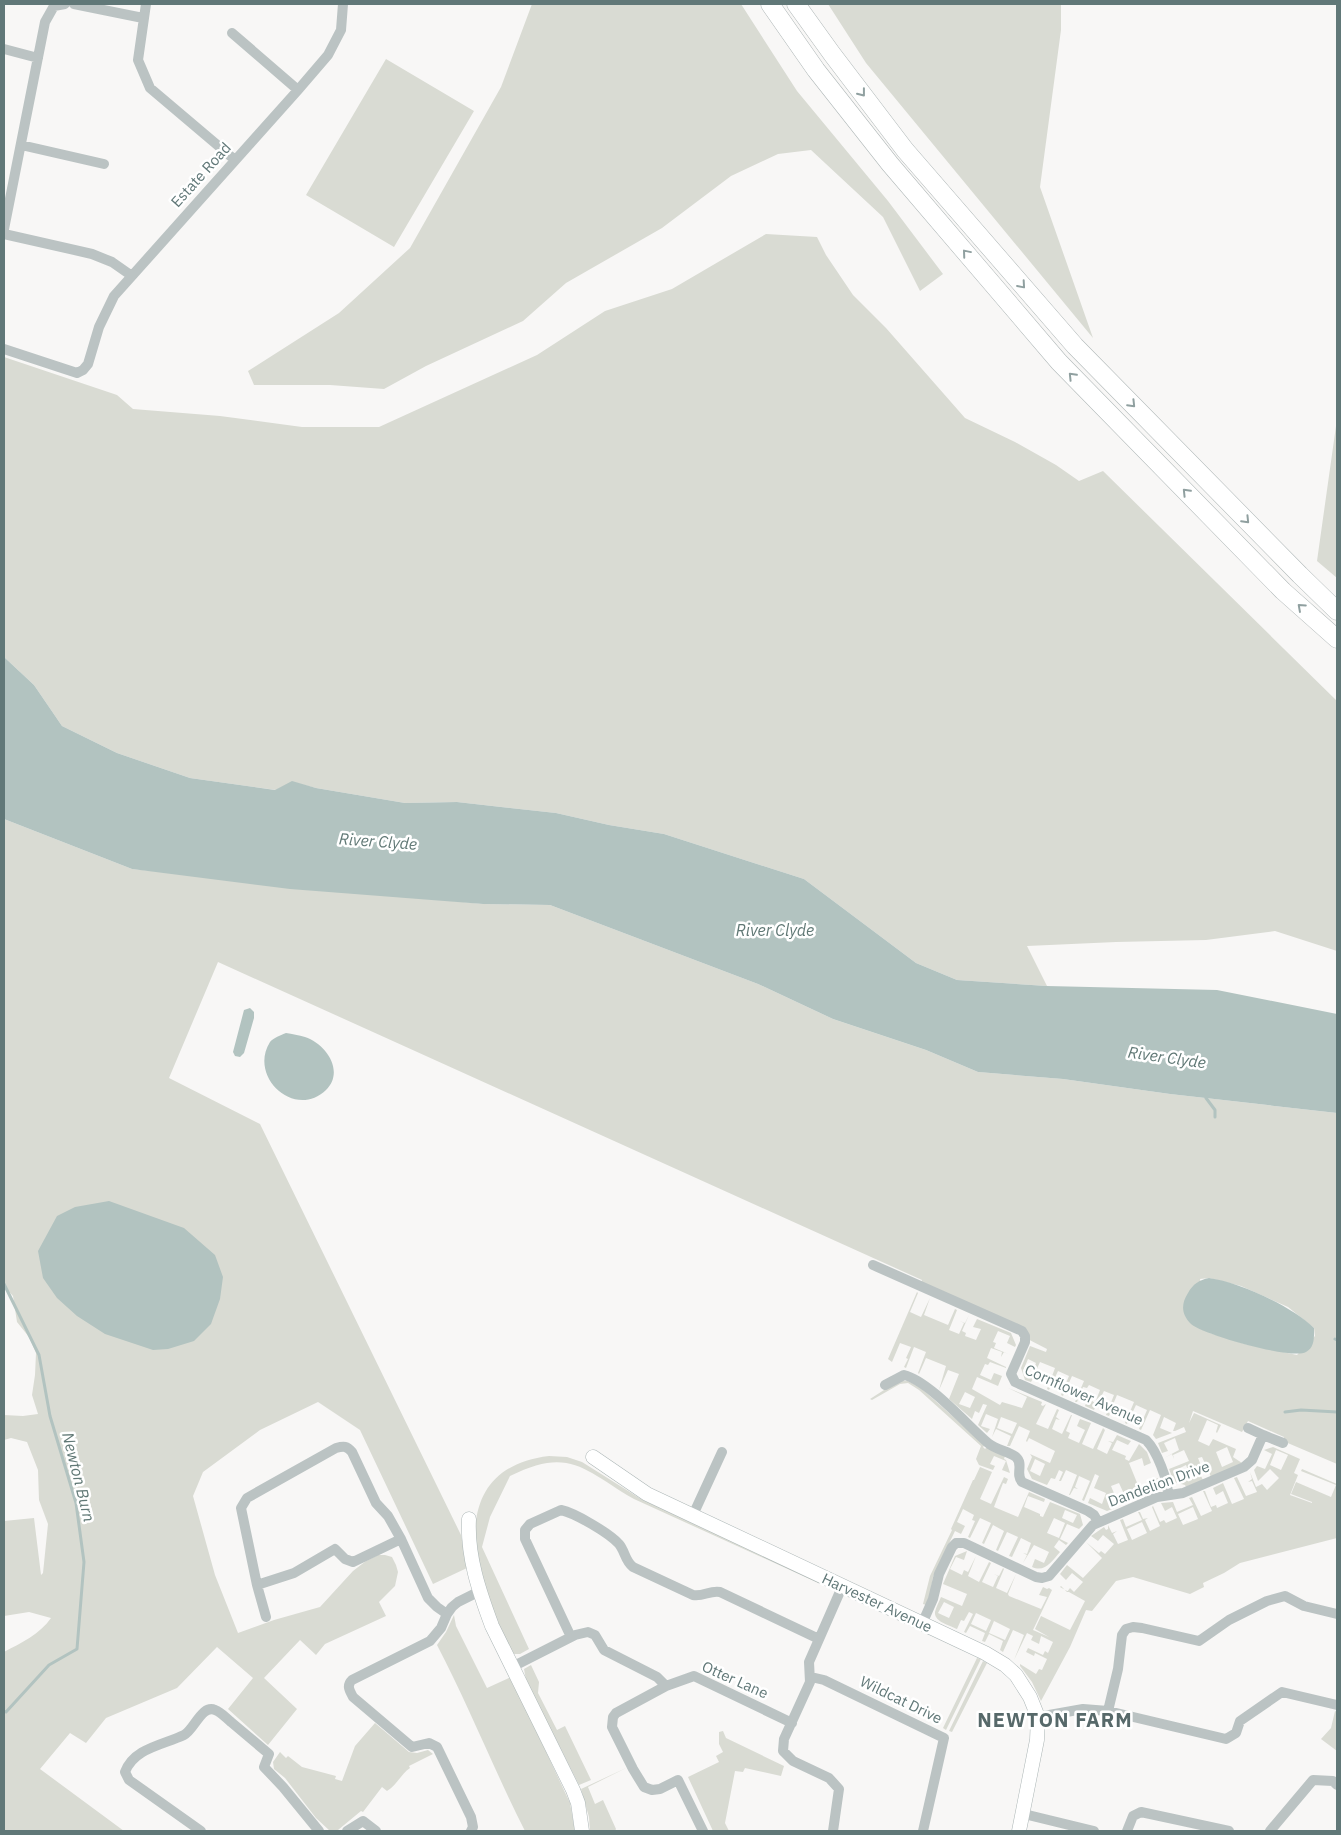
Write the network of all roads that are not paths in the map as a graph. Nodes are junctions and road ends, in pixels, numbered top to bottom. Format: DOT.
graph roads {
  1 [pos="65,4"];
  2 [pos="74,4"];
  3 [pos="146,4"];
  4 [pos="343,4"];
  5 [pos="770,4"];
  6 [pos="796,4"];
  7 [pos="801,4"];
  8 [pos="143,18"];
  9 [pos="232,33"];
  10 [pos="4,49"];
  11 [pos="832,54"];
  12 [pos="38,58"];
  13 [pos="298,90"];
  14 [pos="21,145"];
  15 [pos="234,160"];
  16 [pos="104,164"];
  17 [pos="4,229"];
  18 [pos="4,234"];
  19 [pos="132,276"];
  20 [pos="4,349"];
  21 [pos="1337,611"];
  22 [pos="1337,639"];
  23 [pos="873,1265"];
  24 [pos="885,1384"];
  25 [pos="1248,1428"];
  26 [pos="1263,1435"];
  27 [pos="1283,1443"];
  28 [pos="722,1452"];
  29 [pos="592,1458"];
  30 [pos="1168,1495"];
  31 [pos="692,1515"];
  32 [pos="469,1519"];
  33 [pos="1098,1522"];
  34 [pos="402,1539"];
  35 [pos="257,1585"];
  36 [pos="842,1587"];
  37 [pos="480,1591"];
  38 [pos="446,1614"];
  39 [pos="1337,1614"];
  40 [pos="266,1618"];
  41 [pos="922,1624"];
  42 [pos="571,1637"];
  43 [pos="819,1639"];
  44 [pos="512,1666"];
  45 [pos="811,1677"];
  46 [pos="666,1686"];
  47 [pos="1337,1705"];
  48 [pos="1108,1711"];
  49 [pos="1038,1717"];
  50 [pos="792,1722"];
  51 [pos="1336,1781"];
  52 [pos="1024,1814"];
  53 [pos="201,1831"];
  54 [pos="320,1831"];
  55 [pos="347,1831"];
  56 [pos="376,1831"];
  57 [pos="471,1831"];
  58 [pos="582,1831"];
  59 [pos="703,1831"];
  60 [pos="833,1831"];
  61 [pos="923,1831"];
  62 [pos="1019,1831"];
  63 [pos="1094,1831"];
  64 [pos="1127,1831"];
  65 [pos="1229,1831"];
  66 [pos="1270,1831"];
  1 -- 12 [label="street"];
  2 -- 8 [label="street"];
  3 -- 8 [label="street"];
  4 -- 13 [label="street, Estate Road"];
  22 -- 5 [label="highway, one-way"];
  6 -- 11 [label="highway"];
  7 -- 11 [label="highway"];
  8 -- 15 [label="street"];
  9 -- 13 [label="street"];
  10 -- 12 [label="street"];
  11 -- 21 [label="highway, one-way"];
  12 -- 14 [label="street"];
  13 -- 15 [label="street, Estate Road"];
  14 -- 16 [label="street"];
  14 -- 17 [label="street"];
  15 -- 19 [label="street, Estate Road"];
  18 -- 19 [label="street"];
  19 -- 20 [label="street, Estate Road"];
  23 -- 30 [label="street, Cornflower Avenue"];
  24 -- 33 [label="street"];
  25 -- 26 [label="street"];
  26 -- 27 [label="street"];
  26 -- 30 [label="street, Dandelion Drive"];
  28 -- 31 [label="street"];
  29 -- 31 [label="street, Harvester Avenue"];
  30 -- 33 [label="street, Dandelion Drive"];
  31 -- 36 [label="street, Harvester Avenue"];
  32 -- 37 [label="street"];
  33 -- 41 [label="street, Dandelion Drive"];
  34 -- 35 [label="street"];
  34 -- 35 [label="street"];
  34 -- 38 [label="street"];
  35 -- 40 [label="street"];
  36 -- 41 [label="street, Harvester Avenue"];
  36 -- 43 [label="street"];
  37 -- 38 [label="street"];
  37 -- 44 [label="street"];
  38 -- 57 [label="street"];
  39 -- 48 [label="street"];
  41 -- 49 [label="street, Harvester Avenue"];
  42 -- 43 [label="street"];
  42 -- 44 [label="street"];
  42 -- 46 [label="street"];
  43 -- 45 [label="street"];
  44 -- 58 [label="street"];
  45 -- 50 [label="street"];
  45 -- 61 [label="street, Wildcat Drive"];
  46 -- 50 [label="street, Otter Lane"];
  46 -- 59 [label="street, Otter Lane"];
  47 -- 48 [label="street"];
  48 -- 49 [label="street"];
  49 -- 52 [label="street, Harvester Avenue"];
  50 -- 60 [label="street"];
  51 -- 66 [label="street"];
  52 -- 62 [label="street, Harvester Avenue"];
  52 -- 63 [label="street"];
  53 -- 54 [label="street"];
  55 -- 56 [label="street"];
  64 -- 65 [label="street"];
}
